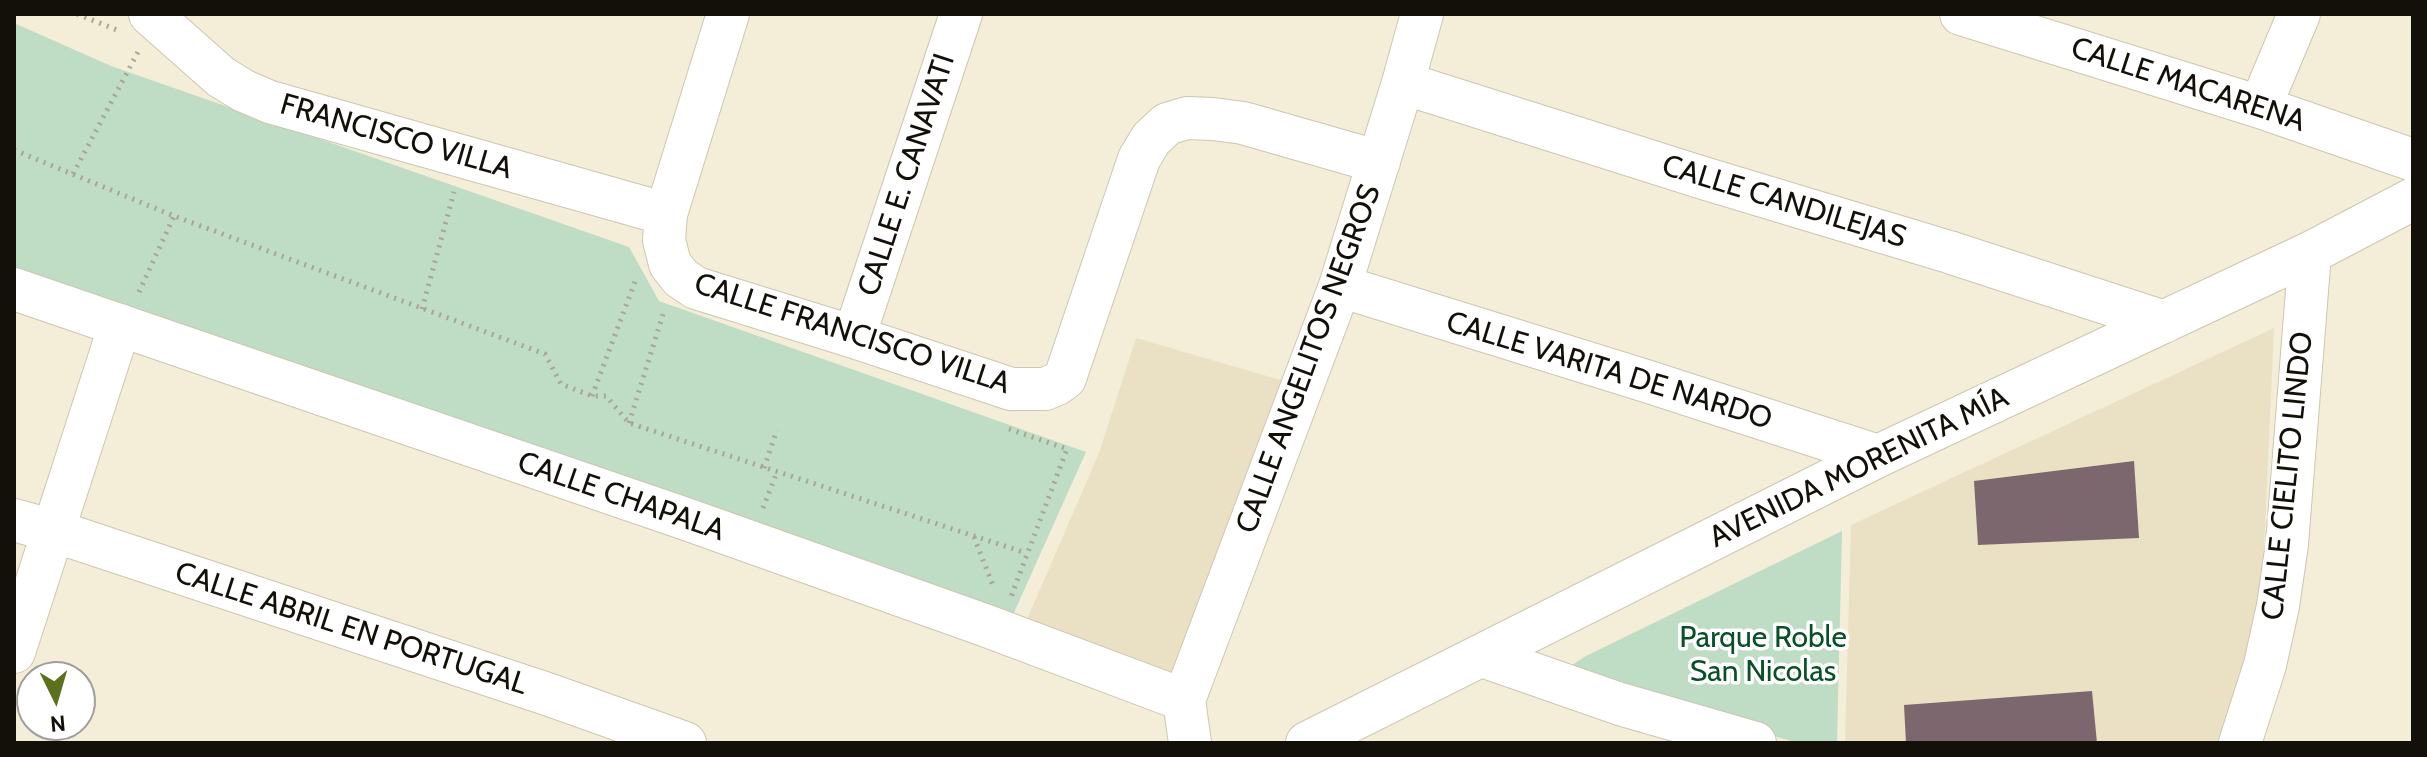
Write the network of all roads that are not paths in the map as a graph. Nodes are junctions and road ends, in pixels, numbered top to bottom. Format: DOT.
graph roads {
  1 [pos="728,14"];
  2 [pos="961,14"];
  3 [pos="1422,14"];
  4 [pos="1961,14"];
  5 [pos="2299,14"];
  6 [pos="147,27"];
  7 [pos="1403,83"];
  8 [pos="2260,107"];
  9 [pos="2413,160"];
  10 [pos="1379,162"];
  11 [pos="2413,199"];
  12 [pos="666,214"];
  13 [pos="2310,253"];
  14 [pos="1340,286"];
  15 [pos="14,289"];
  16 [pos="128,312"];
  17 [pos="2164,322"];
  18 [pos="854,337"];
  19 [pos="1878,456"];
  20 [pos="14,520"];
  21 [pos="54,531"];
  22 [pos="14,652"];
  23 [pos="1482,656"];
  24 [pos="1184,700"];
  25 [pos="685,743"];
  26 [pos="1190,743"];
  27 [pos="1307,743"];
  28 [pos="1755,743"];
  29 [pos="2240,743"];
  1 -- 12 [label="street, CALLE FRANCISCO VILLA"];
  2 -- 18 [label="street, CALLE E. CANAVATI"];
  3 -- 7 [label="street, CALLE ANGELITOS NEGROS"];
  4 -- 8 [label="street, CALLE MACARENA"];
  5 -- 8 [label="street"];
  6 -- 12 [label="street, FRANCISCO VILLA"];
  7 -- 10 [label="street, CALLE ANGELITOS NEGROS"];
  7 -- 17 [label="street, CALLE CANDILEJAS"];
  8 -- 9 [label="street, CALLE MACARENA"];
  10 -- 14 [label="street, CALLE ANGELITOS NEGROS"];
  10 -- 18 [label="street, CALLE FRANCISCO VILLA"];
  11 -- 13 [label="street, AVENIDA MORENITA MÍA"];
  12 -- 18 [label="street, CALLE FRANCISCO VILLA"];
  13 -- 17 [label="street, AVENIDA MORENITA MÍA"];
  13 -- 29 [label="street, CALLE CIELITO LINDO"];
  14 -- 19 [label="street, CALLE VARITA DE NARDO"];
  14 -- 24 [label="street, CALLE ANGELITOS NEGROS"];
  15 -- 16 [label="street, CALLE CHAPALA"];
  16 -- 21 [label="street"];
  16 -- 24 [label="street, CALLE CHAPALA"];
  17 -- 19 [label="street, AVENIDA MORENITA MÍA"];
  19 -- 23 [label="street, AVENIDA MORENITA MÍA"];
  20 -- 21 [label="street, CALLE ABRIL EN PORTUGAL"];
  21 -- 22 [label="street"];
  21 -- 25 [label="street, CALLE ABRIL EN PORTUGAL"];
  23 -- 27 [label="street, AVENIDA MORENITA MÍA"];
  23 -- 28 [label="street"];
  24 -- 26 [label="street"];
}
